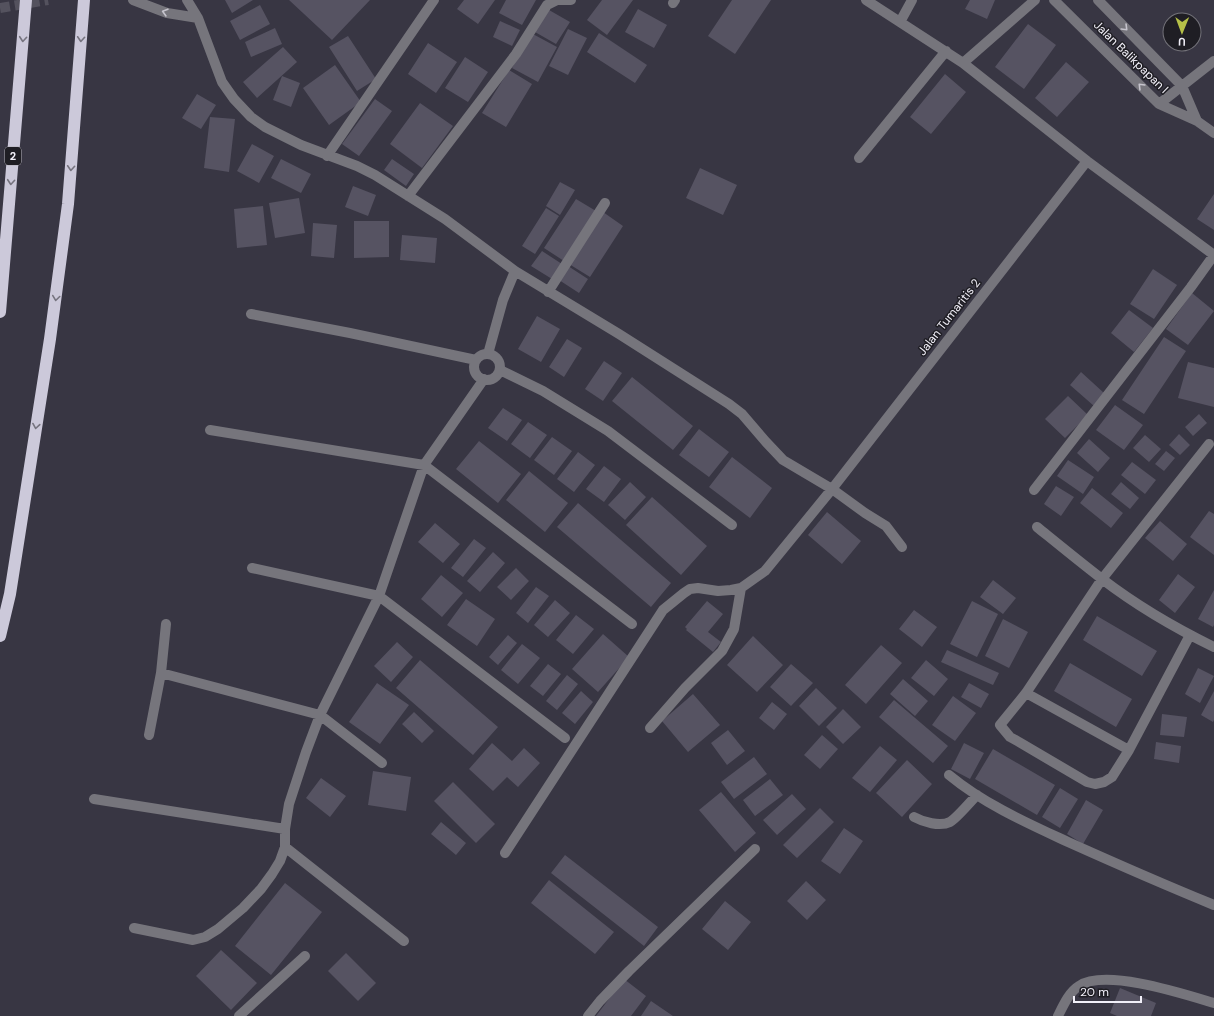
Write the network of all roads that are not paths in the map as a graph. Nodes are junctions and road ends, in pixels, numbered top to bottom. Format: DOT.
graph roads {
  1 [pos="26,0"];
  2 [pos="84,0"];
  3 [pos="134,0"];
  4 [pos="187,0"];
  5 [pos="434,0"];
  6 [pos="571,0"];
  7 [pos="866,0"];
  8 [pos="912,0"];
  9 [pos="1035,0"];
  10 [pos="1054,0"];
  11 [pos="1098,0"];
  12 [pos="198,18"];
  13 [pos="900,22"];
  14 [pos="946,52"];
  15 [pos="1214,61"];
  16 [pos="963,63"];
  17 [pos="1182,86"];
  18 [pos="1158,104"];
  19 [pos="1197,121"];
  20 [pos="1214,133"];
  21 [pos="327,156"];
  22 [pos="859,158"];
  23 [pos="1087,161"];
  24 [pos="408,196"];
  25 [pos="605,203"];
  26 [pos="1214,255"];
  27 [pos="515,272"];
  28 [pos="548,292"];
  29 [pos="0,312"];
  30 [pos="251,314"];
  31 [pos="488,354"];
  32 [pos="476,360"];
  33 [pos="500,370"];
  34 [pos="484,379"];
  35 [pos="210,430"];
  36 [pos="1209,444"];
  37 [pos="424,465"];
  38 [pos="832,489"];
  39 [pos="1034,490"];
  40 [pos="732,524"];
  41 [pos="1037,527"];
  42 [pos="902,547"];
  43 [pos="252,568"];
  44 [pos="1102,579"];
  45 [pos="740,588"];
  46 [pos="379,596"];
  47 [pos="166,624"];
  48 [pos="632,624"];
  49 [pos="1190,635"];
  50 [pos="0,636"];
  51 [pos="1214,647"];
  52 [pos="162,673"];
  53 [pos="1026,693"];
  54 [pos="320,715"];
  55 [pos="650,728"];
  56 [pos="149,735"];
  57 [pos="566,738"];
  58 [pos="1129,750"];
  59 [pos="382,762"];
  60 [pos="949,775"];
  61 [pos="977,795"];
  62 [pos="94,800"];
  63 [pos="914,818"];
  64 [pos="285,829"];
  65 [pos="285,847"];
  66 [pos="755,849"];
  67 [pos="505,853"];
  68 [pos="1214,905"];
  69 [pos="134,928"];
  70 [pos="404,941"];
  71 [pos="305,956"];
  72 [pos="1214,1003"];
  73 [pos="239,1016"];
  74 [pos="588,1016"];
  75 [pos="1058,1016"];
  1 -- 29 [label="highway, 2, one-way"];
  2 -- 50 [label="highway, one-way"];
  12 -- 3 [label="street, one-way"];
  4 -- 12 [label="street"];
  5 -- 21 [label="street"];
  6 -- 24 [label="street"];
  7 -- 13 [label="street"];
  8 -- 13 [label="street"];
  9 -- 16 [label="street"];
  18 -- 10 [label="street, Jalan Balikpapan I, one-way"];
  11 -- 17 [label="street, Jalan Balikpapan I, one-way"];
  12 -- 21 [label="street"];
  13 -- 14 [label="street"];
  14 -- 16 [label="street"];
  14 -- 22 [label="street"];
  15 -- 17 [label="street"];
  16 -- 23 [label="street"];
  17 -- 18 [label="street"];
  17 -- 19 [label="street, Jalan Balikpapan I"];
  18 -- 19 [label="street, Jalan Balikpapan I"];
  19 -- 20 [label="street, Jalan Balikpapan I"];
  21 -- 24 [label="street"];
  23 -- 26 [label="street"];
  23 -- 38 [label="street, Jalan Tumaritis 2"];
  24 -- 27 [label="street"];
  25 -- 28 [label="street"];
  26 -- 39 [label="street"];
  27 -- 28 [label="street"];
  27 -- 31 [label="street"];
  28 -- 38 [label="street"];
  30 -- 32 [label="street"];
  31 -- 32 [label="street"];
  31 -- 33 [label="street"];
  32 -- 34 [label="street"];
  33 -- 34 [label="street"];
  33 -- 40 [label="street"];
  34 -- 37 [label="street"];
  35 -- 37 [label="street"];
  36 -- 44 [label="street"];
  37 -- 46 [label="street"];
  37 -- 48 [label="street"];
  38 -- 42 [label="street"];
  38 -- 45 [label="street, Jalan Tumaritis 2"];
  41 -- 44 [label="street"];
  43 -- 46 [label="street"];
  44 -- 49 [label="street"];
  44 -- 53 [label="street"];
  45 -- 55 [label="street"];
  45 -- 67 [label="street"];
  46 -- 54 [label="street"];
  46 -- 57 [label="street"];
  47 -- 52 [label="street"];
  49 -- 51 [label="street"];
  49 -- 58 [label="street"];
  52 -- 54 [label="street"];
  52 -- 56 [label="street"];
  53 -- 58 [label="street"];
  53 -- 58 [label="street"];
  54 -- 59 [label="street"];
  54 -- 64 [label="street"];
  60 -- 61 [label="street"];
  61 -- 63 [label="street"];
  61 -- 68 [label="street"];
  62 -- 64 [label="street"];
  64 -- 65 [label="street"];
  65 -- 69 [label="street"];
  65 -- 70 [label="street"];
  66 -- 74 [label="street"];
  71 -- 73 [label="street"];
  72 -- 75 [label="street"];
}
